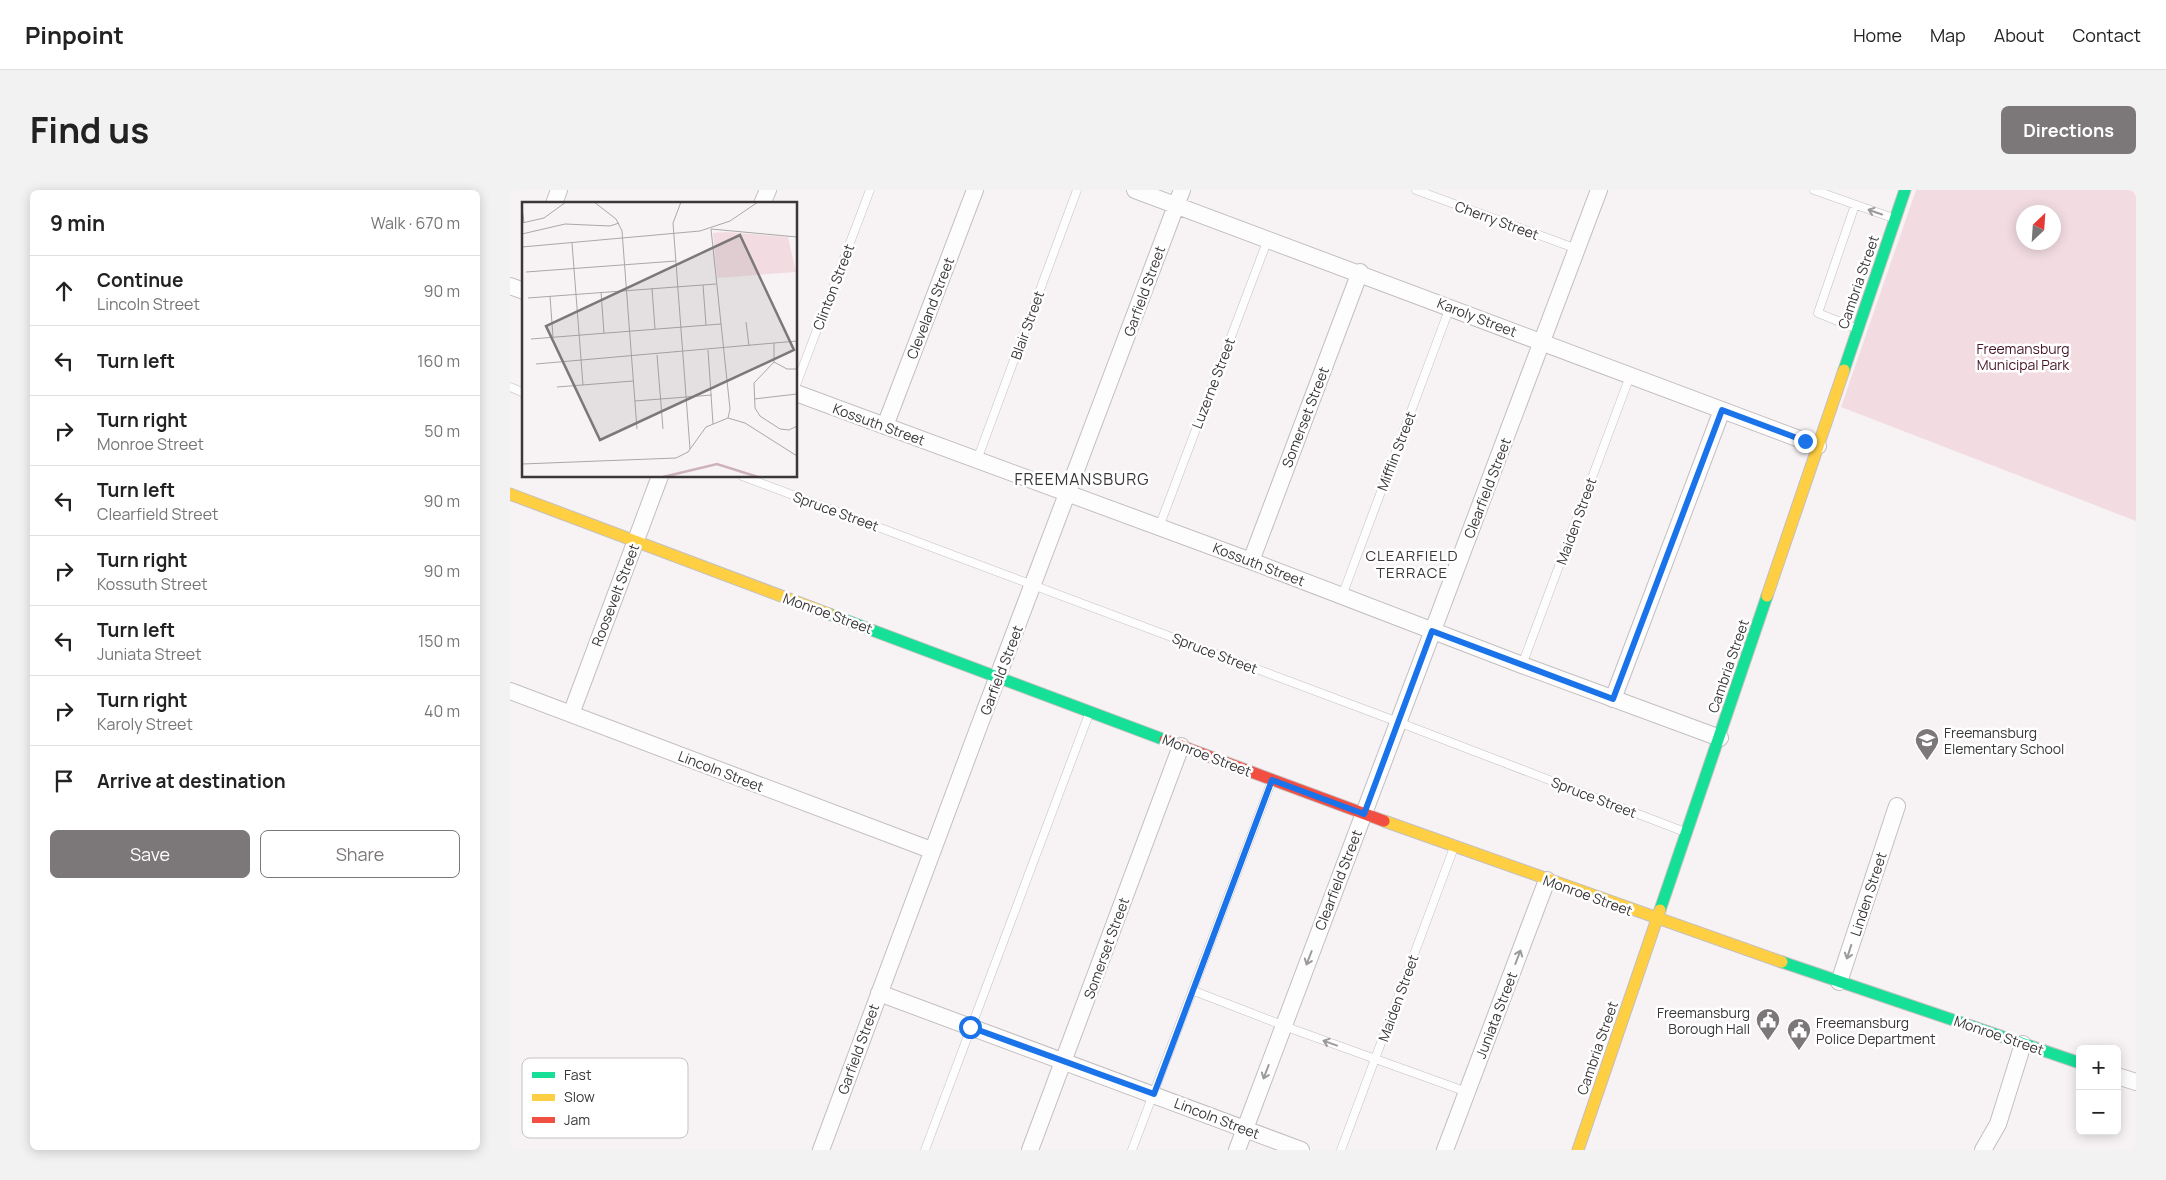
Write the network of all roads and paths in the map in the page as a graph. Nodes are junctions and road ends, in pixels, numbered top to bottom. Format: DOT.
graph roads {
  1 [pos="559,190"];
  2 [pos="768,190"];
  3 [pos="870,190"];
  4 [pos="975,190"];
  5 [pos="1077,190"];
  6 [pos="1135,190"];
  7 [pos="1182,190"];
  8 [pos="1416,190"];
  9 [pos="1599,190"];
  10 [pos="1814,190"];
  11 [pos="1905,190"];
  12 [pos="555,202"];
  13 [pos="763,202"];
  14 [pos="1855,205"];
  15 [pos="1176,206"];
  16 [pos="1895,219"];
  17 [pos="1268,239"];
  18 [pos="1577,249"];
  19 [pos="1360,272"];
  20 [pos="1450,306"];
  21 [pos="1857,329"];
  22 [pos="1542,342"];
  23 [pos="1630,376"];
  24 [pos="798,380"];
  25 [pos="510,387"];
  26 [pos="522,391"];
  27 [pos="798,394"];
  28 [pos="1722,410"];
  29 [pos="885,426"];
  30 [pos="1818,446"];
  31 [pos="976,460"];
  32 [pos="659,478"];
  33 [pos="747,478"];
  34 [pos="510,494"];
  35 [pos="1068,494"];
  36 [pos="1159,527"];
  37 [pos="636,541"];
  38 [pos="1251,561"];
  39 [pos="1034,585"];
  40 [pos="1342,596"];
  41 [pos="1432,631"];
  42 [pos="1522,666"];
  43 [pos="999,676"];
  44 [pos="510,691"];
  45 [pos="1613,699"];
  46 [pos="1090,711"];
  47 [pos="570,714"];
  48 [pos="1398,722"];
  49 [pos="1720,738"];
  50 [pos="1181,746"];
  51 [pos="1272,780"];
  52 [pos="1896,806"];
  53 [pos="1364,814"];
  54 [pos="1686,833"];
  55 [pos="1454,847"];
  56 [pos="931,850"];
  57 [pos="1547,880"];
  58 [pos="1656,919"];
  59 [pos="1839,982"];
  60 [pos="1194,991"];
  61 [pos="879,992"];
  62 [pos="1284,1026"];
  63 [pos="970,1027"];
  64 [pos="2023,1044"];
  65 [pos="1376,1059"];
  66 [pos="1064,1062"];
  67 [pos="2076,1062"];
  68 [pos="2121,1077"];
  69 [pos="2136,1082"];
  70 [pos="1467,1092"];
  71 [pos="1154,1094"];
  72 [pos="1245,1129"];
  73 [pos="821,1150"];
  74 [pos="925,1150"];
  75 [pos="1030,1150"];
  76 [pos="1132,1150"];
  77 [pos="1237,1150"];
  78 [pos="1301,1150"];
  79 [pos="1341,1150"];
  80 [pos="1445,1150"];
  81 [pos="1578,1150"];
  82 [pos="1983,1150"];
  1 -- 12 [label="street"];
  2 -- 13 [label="street"];
  3 -- 24 [label="lane, Clinton Street"];
  4 -- 29 [label="street, Cleveland Street"];
  5 -- 31 [label="lane, Blair Street"];
  6 -- 15 [label="street, Karoly Street"];
  7 -- 15 [label="street, Garfield Street"];
  8 -- 18 [label="lane, Cherry Street"];
  9 -- 18 [label="street, Clearfield Street"];
  10 -- 14 [label="lane"];
  11 -- 16 [label="street, Cambria Street"];
  16 -- 14 [label="lane, one-way"];
  14 -- 21 [label="lane"];
  15 -- 17 [label="street, Karoly Street"];
  15 -- 35 [label="street, Garfield Street"];
  16 -- 21 [label="street, Cambria Street"];
  17 -- 19 [label="street, Karoly Street"];
  17 -- 36 [label="lane, Luzerne Street"];
  18 -- 22 [label="street, Clearfield Street"];
  19 -- 20 [label="street, Karoly Street"];
  19 -- 38 [label="street, Somerset Street"];
  20 -- 22 [label="street, Karoly Street"];
  20 -- 40 [label="lane, Mifflin Street"];
  21 -- 30 [label="street, Cambria Street"];
  22 -- 23 [label="street, Karoly Street"];
  22 -- 41 [label="street, Clearfield Street"];
  23 -- 28 [label="street, Karoly Street"];
  23 -- 42 [label="lane, Maiden Street"];
  25 -- 26 [label="lane"];
  27 -- 29 [label="street, Kossuth Street"];
  28 -- 30 [label="street, Karoly Street"];
  28 -- 45 [label="street"];
  29 -- 31 [label="street, Kossuth Street"];
  30 -- 49 [label="street, Cambria Street"];
  31 -- 35 [label="street, Kossuth Street"];
  32 -- 37 [label="street, Roosevelt Street"];
  33 -- 39 [label="lane, Spruce Street"];
  34 -- 37 [label="street, Monroe Street"];
  35 -- 36 [label="street, Kossuth Street"];
  35 -- 39 [label="street, Garfield Street"];
  36 -- 38 [label="street, Kossuth Street"];
  37 -- 43 [label="street, Monroe Street"];
  37 -- 47 [label="street, Roosevelt Street"];
  38 -- 40 [label="street, Kossuth Street"];
  39 -- 43 [label="street, Garfield Street"];
  39 -- 48 [label="lane, Spruce Street"];
  40 -- 41 [label="street, Kossuth Street"];
  41 -- 42 [label="street, Kossuth Street"];
  41 -- 48 [label="street, Clearfield Street"];
  42 -- 45 [label="street, Kossuth Street"];
  43 -- 46 [label="street, Monroe Street"];
  43 -- 56 [label="street, Garfield Street"];
  44 -- 47 [label="street, Lincoln Street"];
  45 -- 49 [label="street, Kossuth Street"];
  46 -- 50 [label="street, Monroe Street"];
  46 -- 63 [label="lane"];
  47 -- 56 [label="street, Lincoln Street"];
  48 -- 53 [label="street, Clearfield Street"];
  48 -- 54 [label="lane, Spruce Street"];
  49 -- 54 [label="street, Cambria Street"];
  50 -- 51 [label="street, Monroe Street"];
  50 -- 66 [label="street, Somerset Street"];
  51 -- 53 [label="street, Monroe Street"];
  51 -- 60 [label="lane"];
  52 -- 59 [label="street, Linden Street, one-way"];
  53 -- 55 [label="street, Monroe Street"];
  53 -- 62 [label="street, Clearfield Street, one-way"];
  54 -- 58 [label="street, Cambria Street"];
  55 -- 57 [label="street, Monroe Street"];
  55 -- 65 [label="lane, Maiden Street"];
  56 -- 61 [label="street, Garfield Street"];
  57 -- 58 [label="street, Monroe Street"];
  70 -- 57 [label="street, Juniata Street, one-way"];
  58 -- 59 [label="street, Monroe Street"];
  58 -- 81 [label="street, Cambria Street"];
  59 -- 64 [label="street, Monroe Street"];
  60 -- 62 [label="lane"];
  60 -- 71 [label="lane"];
  61 -- 63 [label="street, Lincoln Street"];
  61 -- 73 [label="street, Garfield Street"];
  65 -- 62 [label="lane, one-way"];
  62 -- 72 [label="street, Clearfield Street, one-way"];
  63 -- 66 [label="street, Lincoln Street"];
  63 -- 74 [label="lane"];
  64 -- 67 [label="street, Monroe Street"];
  64 -- 82 [label="street"];
  65 -- 70 [label="lane"];
  65 -- 79 [label="lane, Maiden Street"];
  66 -- 71 [label="street, Lincoln Street"];
  66 -- 75 [label="street, Somerset Street"];
  68 -- 69 [label="street"];
  70 -- 80 [label="street, Juniata Street"];
  71 -- 72 [label="street, Lincoln Street"];
  71 -- 76 [label="lane"];
  72 -- 77 [label="street, Clearfield Street"];
  72 -- 78 [label="street, Lincoln Street"];
}
